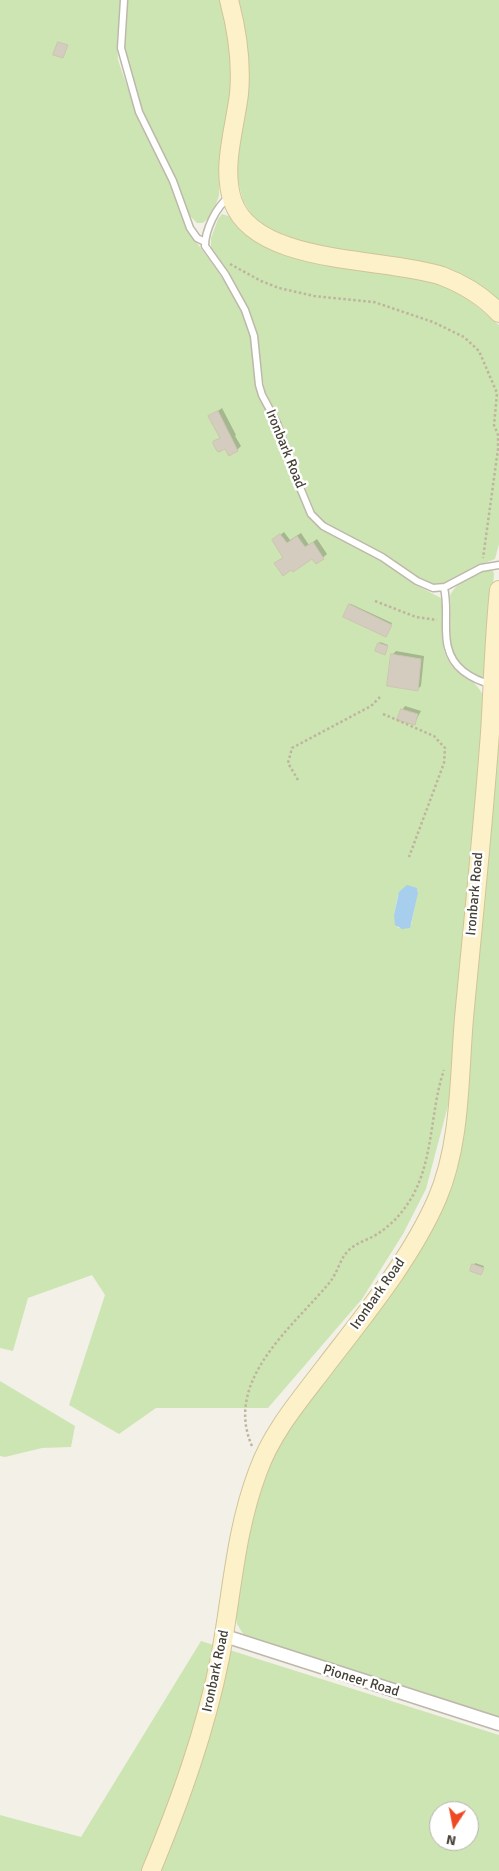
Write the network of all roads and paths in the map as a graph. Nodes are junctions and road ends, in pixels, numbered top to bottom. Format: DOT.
graph roads {
  1 [pos="124,0"];
  2 [pos="229,0"];
  3 [pos="231,196"];
  4 [pos="205,242"];
  5 [pos="216,262"];
  6 [pos="499,313"];
  7 [pos="499,565"];
  8 [pos="484,567"];
  9 [pos="444,588"];
  10 [pos="499,590"];
  11 [pos="374,601"];
  12 [pos="446,620"];
  13 [pos="493,684"];
  14 [pos="380,698"];
  15 [pos="383,714"];
  16 [pos="298,780"];
  17 [pos="409,857"];
  18 [pos="446,1066"];
  19 [pos="261,1463"];
  20 [pos="224,1636"];
  21 [pos="499,1724"];
  22 [pos="151,1871"];
  1 -- 4 [label="lane, Ironbark Road"];
  2 -- 3 [label="street"];
  3 -- 4 [label="lane"];
  3 -- 6 [label="street"];
  4 -- 5 [label="lane, Ironbark Road"];
  5 -- 8 [label="path"];
  5 -- 9 [label="lane, Ironbark Road"];
  7 -- 8 [label="lane"];
  8 -- 9 [label="lane"];
  9 -- 12 [label="lane"];
  10 -- 13 [label="street, Ironbark Road"];
  11 -- 12 [label="path"];
  12 -- 13 [label="lane"];
  13 -- 19 [label="street, Ironbark Road"];
  14 -- 16 [label="path"];
  15 -- 17 [label="path"];
  18 -- 19 [label="path"];
  19 -- 20 [label="street, Ironbark Road"];
  20 -- 21 [label="street, Pioneer Road"];
  20 -- 22 [label="street, Ironbark Road"];
}
